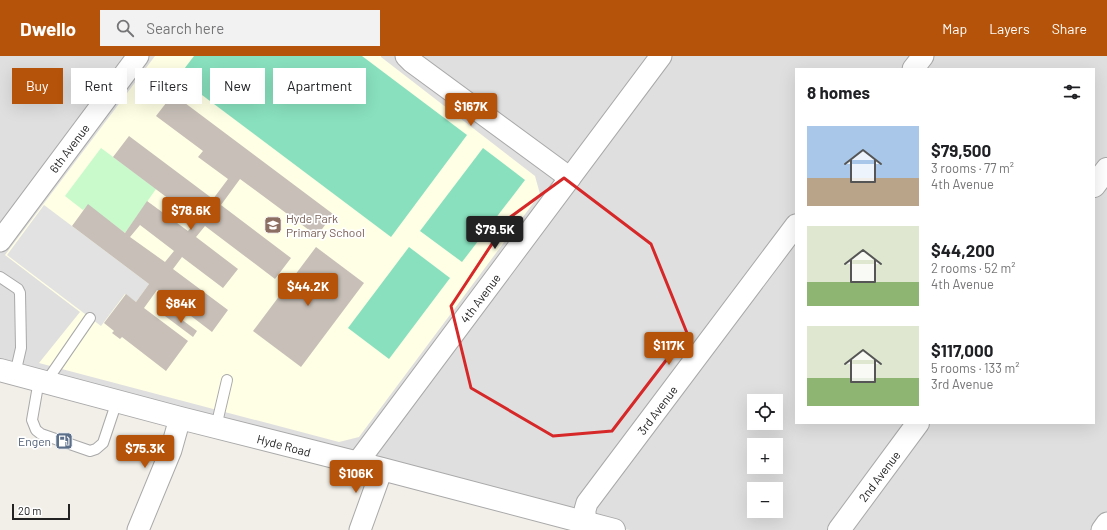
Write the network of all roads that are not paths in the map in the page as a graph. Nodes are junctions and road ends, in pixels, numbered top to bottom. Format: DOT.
graph roads {
  1 [pos="138,56"];
  2 [pos="406,56"];
  3 [pos="661,56"];
  4 [pos="923,56"];
  5 [pos="914,68"];
  6 [pos="1107,169"];
  7 [pos="570,178"];
  8 [pos="1095,185"];
  9 [pos="795,226"];
  10 [pos="0,241"];
  11 [pos="0,277"];
  12 [pos="90,318"];
  13 [pos="8,372"];
  14 [pos="227,380"];
  15 [pos="43,381"];
  16 [pos="117,401"];
  17 [pos="180,418"];
  18 [pos="917,424"];
  19 [pos="216,427"];
  20 [pos="357,464"];
  21 [pos="382,469"];
  22 [pos="1107,523"];
  23 [pos="585,526"];
  24 [pos="138,530"];
  25 [pos="360,530"];
  26 [pos="614,530"];
  27 [pos="839,530"];
  28 [pos="1102,530"];
  1 -- 10 [label="street, 6th Avenue"];
  2 -- 7 [label="street"];
  3 -- 7 [label="street, 4th Avenue"];
  4 -- 5 [label="street"];
  6 -- 8 [label="street"];
  7 -- 20 [label="street, 4th Avenue"];
  9 -- 23 [label="street, 3rd Avenue"];
  11 -- 13 [label="lane"];
  12 -- 15 [label="lane"];
  13 -- 15 [label="street, Hyde Road"];
  14 -- 19 [label="lane"];
  15 -- 16 [label="street, Hyde Road"];
  15 -- 16 [label="lane"];
  16 -- 17 [label="street, Hyde Road"];
  17 -- 19 [label="street, Hyde Road"];
  17 -- 24 [label="street"];
  18 -- 27 [label="street, 2nd Avenue"];
  19 -- 20 [label="street, Hyde Road"];
  20 -- 21 [label="street, Hyde Road"];
  21 -- 23 [label="street, Hyde Road"];
  21 -- 25 [label="street"];
  22 -- 28 [label="street"];
  23 -- 26 [label="street, Hyde Road"];
}
